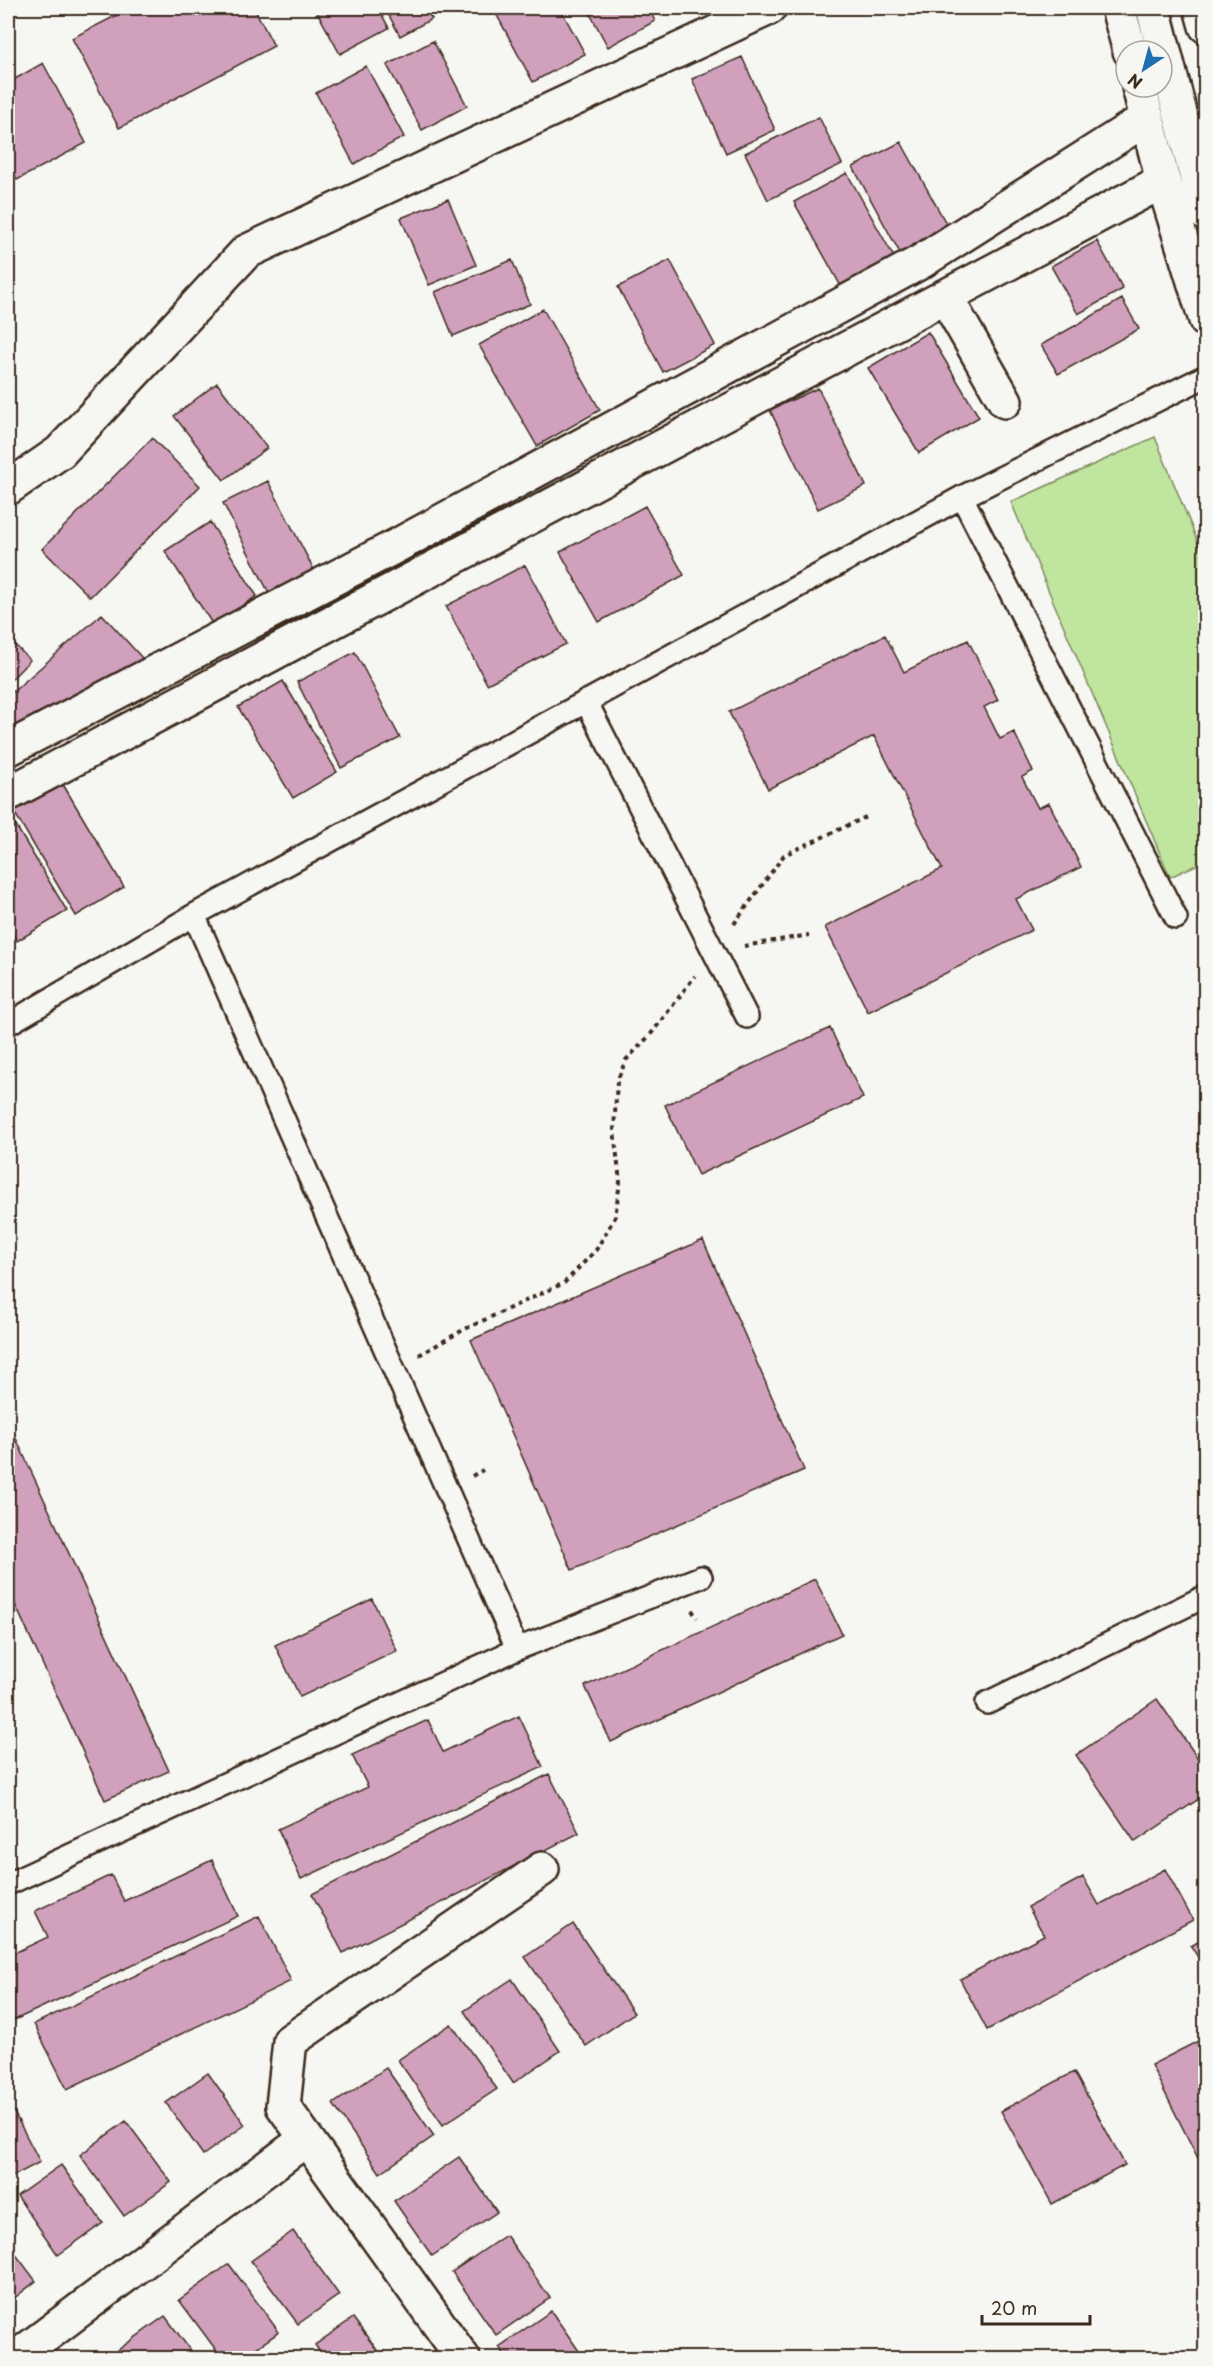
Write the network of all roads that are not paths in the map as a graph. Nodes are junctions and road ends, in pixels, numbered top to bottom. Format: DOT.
graph roads {
  1 [pos="769,8"];
  2 [pos="1118,8"];
  3 [pos="1153,8"];
  4 [pos="1201,8"];
  5 [pos="1206,26"];
  6 [pos="1127,39"];
  7 [pos="1142,99"];
  8 [pos="1147,118"];
  9 [pos="1163,181"];
  10 [pos="1206,214"];
  11 [pos="945,296"];
  12 [pos="1206,320"];
  13 [pos="1206,376"];
  14 [pos="1005,401"];
  15 [pos="8,488"];
  16 [pos="962,496"];
  17 [pos="586,701"];
  18 [pos="8,749"];
  19 [pos="8,794"];
  20 [pos="194,915"];
  21 [pos="1176,918"];
  22 [pos="747,1017"];
  23 [pos="8,1024"];
  24 [pos="700,1577"];
  25 [pos="1206,1596"];
  26 [pos="517,1649"];
  27 [pos="987,1703"];
  28 [pos="542,1869"];
  29 [pos="8,1884"];
  30 [pos="306,2139"];
  31 [pos="16,2358"];
  32 [pos="463,2358"];
  1 -- 15 [label="street"];
  2 -- 6 [label="street"];
  3 -- 10 [label="street"];
  4 -- 5 [label="street"];
  7 -- 8 [label="street"];
  8 -- 9 [label="street"];
  8 -- 18 [label="street"];
  9 -- 11 [label="street"];
  9 -- 12 [label="street"];
  11 -- 14 [label="street"];
  11 -- 19 [label="street"];
  13 -- 16 [label="lane"];
  16 -- 17 [label="lane"];
  16 -- 21 [label="lane"];
  17 -- 20 [label="lane"];
  17 -- 22 [label="lane"];
  20 -- 23 [label="lane"];
  20 -- 26 [label="lane"];
  24 -- 26 [label="lane"];
  25 -- 27 [label="lane"];
  26 -- 29 [label="lane"];
  28 -- 30 [label="street"];
  30 -- 31 [label="street"];
  30 -- 32 [label="street"];
}
